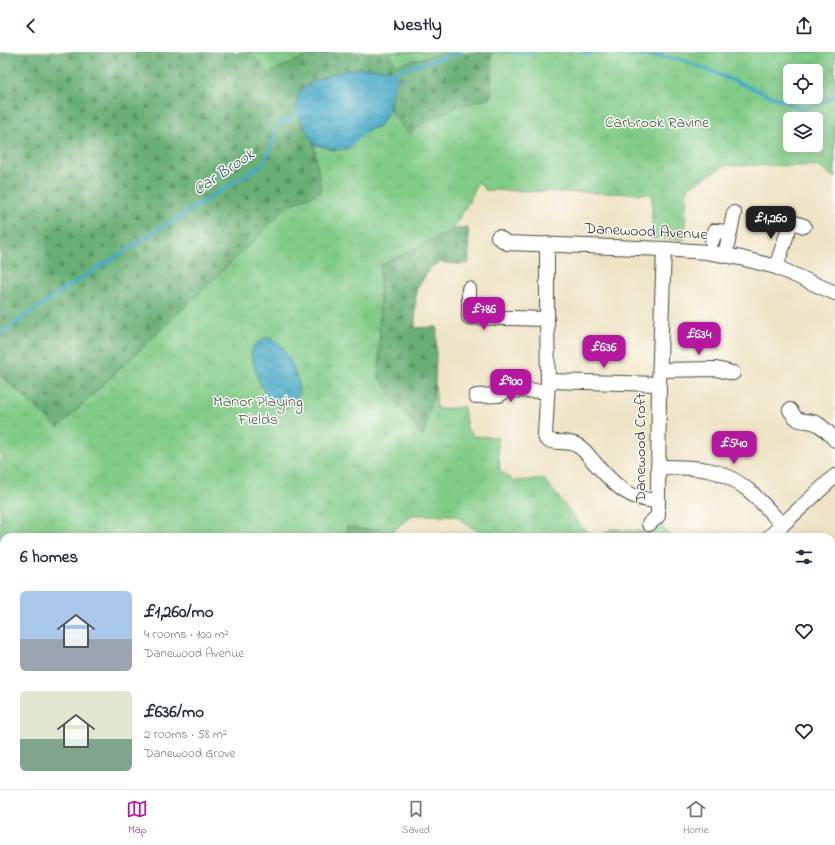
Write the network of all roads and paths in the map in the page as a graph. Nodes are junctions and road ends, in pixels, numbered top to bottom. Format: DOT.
graph roads {
  1 [pos="734,213"];
  2 [pos="772,215"];
  3 [pos="730,232"];
  4 [pos="498,237"];
  5 [pos="712,241"];
  6 [pos="547,244"];
  7 [pos="664,249"];
  8 [pos="725,255"];
  9 [pos="776,267"];
  10 [pos="468,289"];
  11 [pos="835,293"];
  12 [pos="547,319"];
  13 [pos="660,370"];
  14 [pos="733,373"];
  15 [pos="659,384"];
  16 [pos="548,386"];
  17 [pos="476,396"];
  18 [pos="790,410"];
  19 [pos="835,440"];
  20 [pos="658,467"];
  21 [pos="835,476"];
  22 [pos="658,501"];
  23 [pos="649,524"];
  24 [pos="777,532"];
  1 -- 3 [label="street"];
  2 -- 9 [label="street"];
  3 -- 5 [label="street"];
  3 -- 8 [label="street"];
  4 -- 6 [label="street, Danewood Avenue"];
  6 -- 7 [label="street, Danewood Avenue"];
  6 -- 12 [label="street"];
  7 -- 8 [label="street, Danewood Avenue"];
  7 -- 13 [label="street, Danewood Croft"];
  8 -- 9 [label="street, Danewood Avenue"];
  9 -- 11 [label="street, Danewood Avenue"];
  10 -- 12 [label="street"];
  12 -- 16 [label="street"];
  13 -- 14 [label="street"];
  13 -- 15 [label="street, Danewood Croft"];
  15 -- 16 [label="street"];
  15 -- 20 [label="street, Danewood Croft"];
  16 -- 17 [label="street"];
  16 -- 22 [label="street"];
  18 -- 19 [label="street"];
  20 -- 22 [label="street, Danewood Croft"];
  20 -- 24 [label="street"];
  21 -- 24 [label="street"];
  22 -- 23 [label="street, Danewood Croft"];
}
